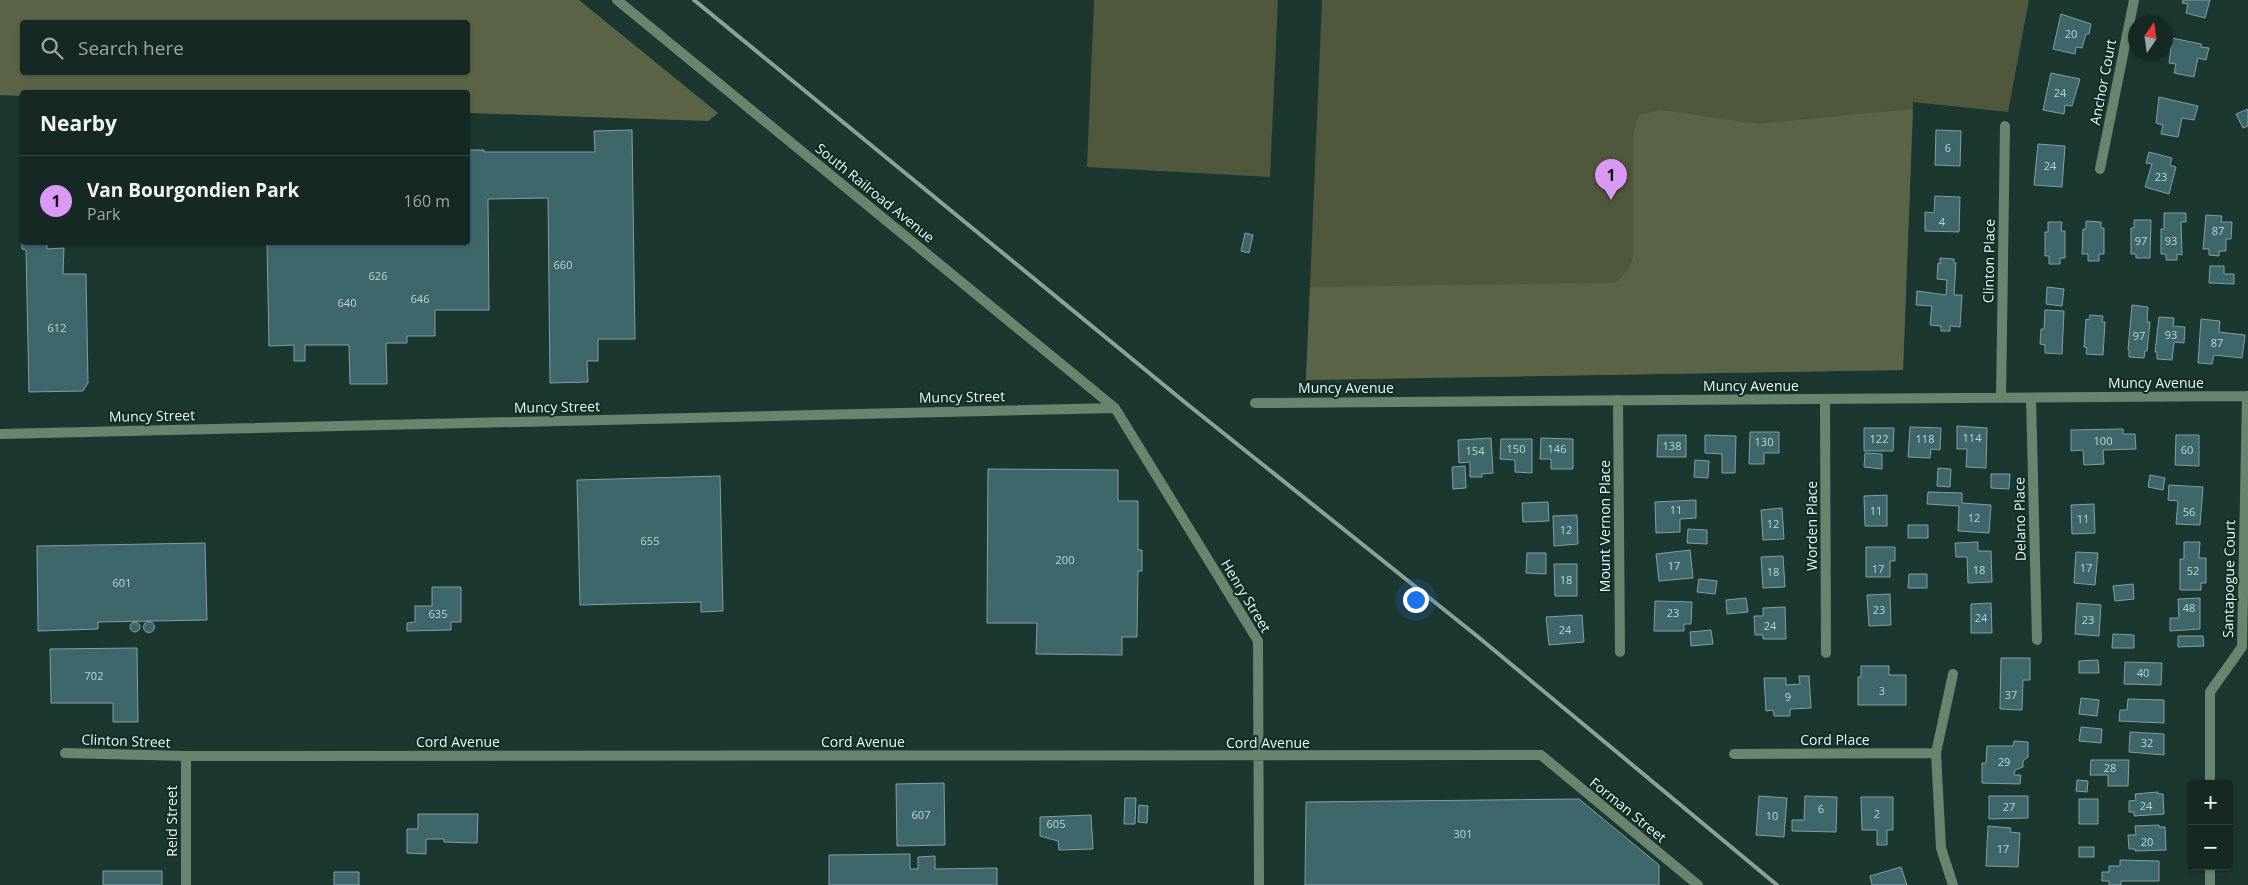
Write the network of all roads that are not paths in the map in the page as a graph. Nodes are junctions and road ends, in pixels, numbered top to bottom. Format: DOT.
graph roads {
  1 [pos="617,0"];
  2 [pos="2134,0"];
  3 [pos="2005,126"];
  4 [pos="2100,169"];
  5 [pos="2248,396"];
  6 [pos="2001,398"];
  7 [pos="2031,398"];
  8 [pos="1825,399"];
  9 [pos="1618,400"];
  10 [pos="1255,403"];
  11 [pos="1115,408"];
  12 [pos="0,434"];
  13 [pos="2037,640"];
  14 [pos="1620,652"];
  15 [pos="1826,653"];
  16 [pos="1953,674"];
  17 [pos="65,753"];
  18 [pos="1734,754"];
  19 [pos="1936,754"];
  20 [pos="1541,755"];
  21 [pos="186,756"];
  22 [pos="1259,756"];
  23 [pos="2210,780"];
  24 [pos="2210,870"];
  25 [pos="186,885"];
  26 [pos="1259,885"];
  27 [pos="1698,885"];
  28 [pos="1953,885"];
  29 [pos="2210,885"];
  1 -- 11 [label="street, South Railroad Avenue"];
  2 -- 4 [label="street, Anchor Court"];
  3 -- 6 [label="street, Clinton Place"];
  5 -- 7 [label="street, Muncy Avenue"];
  5 -- 23 [label="street, Santapogue Court"];
  6 -- 7 [label="street, Muncy Avenue"];
  6 -- 8 [label="street, Muncy Avenue"];
  7 -- 13 [label="street, Delano Place"];
  8 -- 9 [label="street, Muncy Avenue"];
  8 -- 15 [label="street, Worden Place"];
  9 -- 10 [label="street, Muncy Avenue"];
  9 -- 14 [label="street, Mount Vernon Place"];
  11 -- 12 [label="street, Muncy Street"];
  11 -- 22 [label="street, Henry Street"];
  16 -- 19 [label="street"];
  17 -- 21 [label="street, Clinton Street"];
  18 -- 19 [label="street, Cord Place"];
  19 -- 28 [label="street"];
  20 -- 22 [label="street, Cord Avenue"];
  20 -- 27 [label="street, Forman Street"];
  21 -- 22 [label="street, Cord Avenue"];
  21 -- 25 [label="street, Reid Street"];
  22 -- 26 [label="street, Henry Street"];
  24 -- 29 [label="street"];
}
